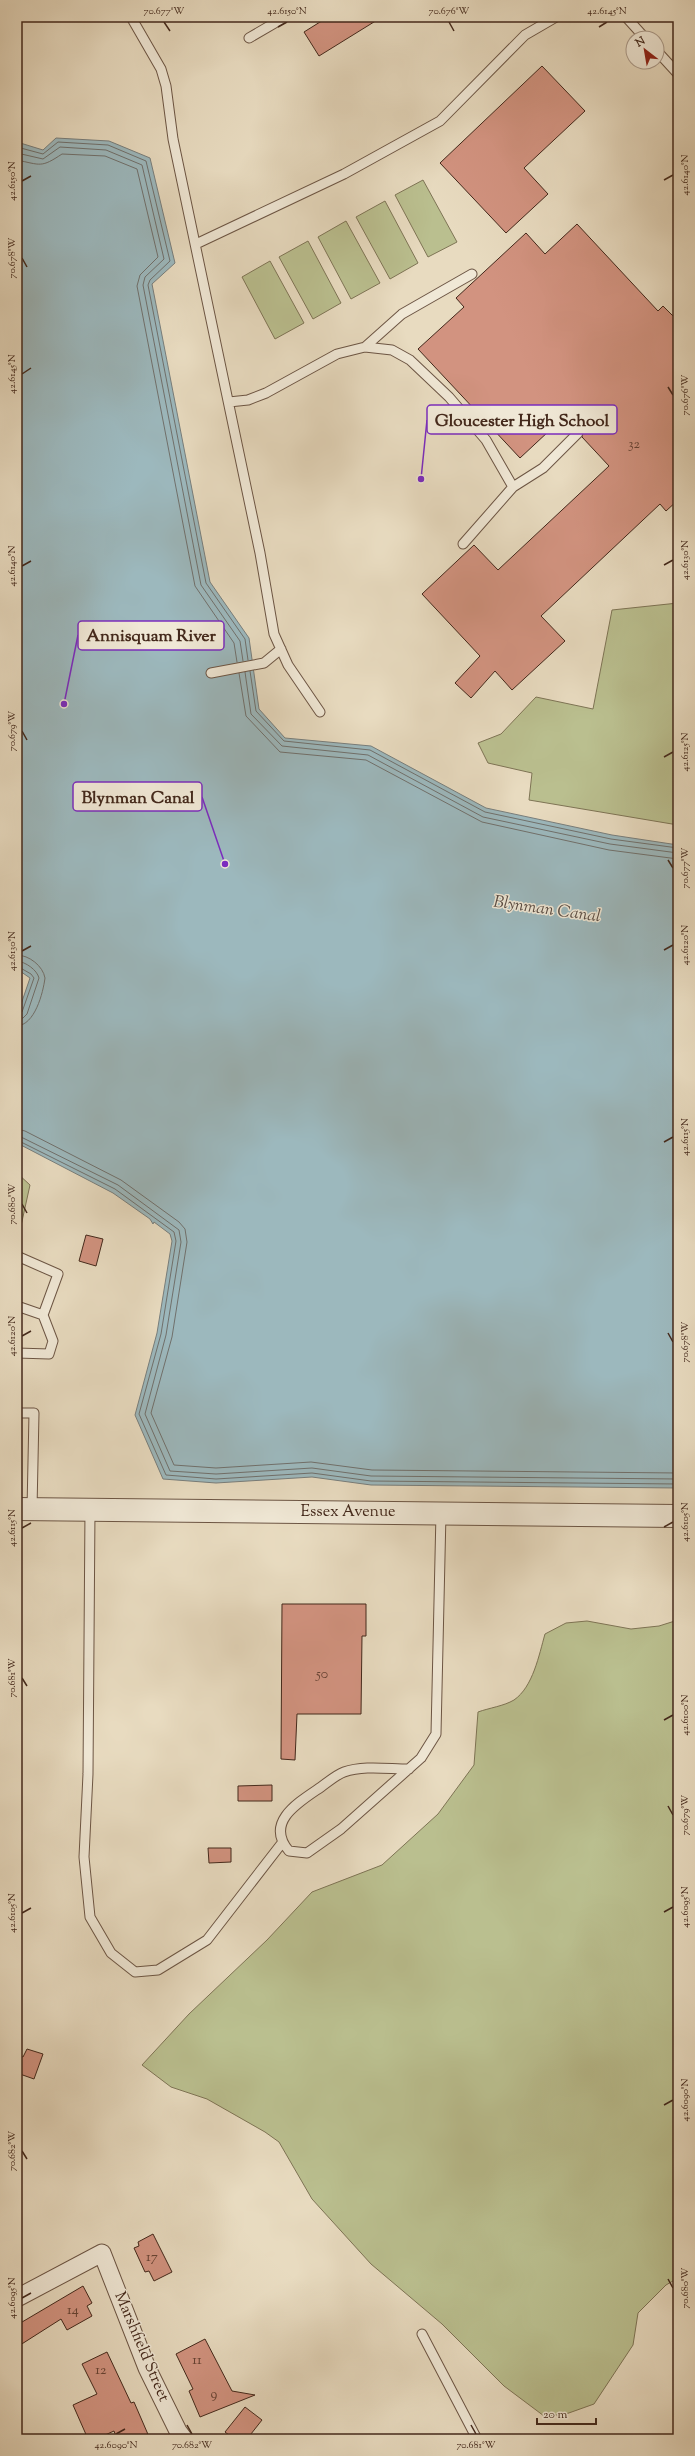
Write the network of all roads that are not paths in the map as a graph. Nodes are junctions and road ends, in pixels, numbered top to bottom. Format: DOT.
graph roads {
  1 [pos="131,17"];
  2 [pos="285,17"];
  3 [pos="556,17"];
  4 [pos="626,17"];
  5 [pos="638,30"];
  6 [pos="249,38"];
  7 [pos="665,60"];
  8 [pos="678,74"];
  9 [pos="196,244"];
  10 [pos="472,274"];
  11 [pos="365,347"];
  12 [pos="229,402"];
  13 [pos="578,433"];
  14 [pos="513,487"];
  15 [pos="463,544"];
  16 [pos="281,649"];
  17 [pos="211,673"];
  18 [pos="320,712"];
  19 [pos="17,1256"];
  20 [pos="17,1306"];
  21 [pos="44,1314"];
  22 [pos="17,1353"];
  23 [pos="17,1413"];
  24 [pos="25,1509"];
  25 [pos="90,1510"];
  26 [pos="441,1513"];
  27 [pos="678,1516"];
  28 [pos="409,1769"];
  29 [pos="282,1843"];
  30 [pos="17,2298"];
  31 [pos="422,2334"];
  32 [pos="184,2439"];
  33 [pos="477,2439"];
  1 -- 9 [label="lane"];
  2 -- 6 [label="lane"];
  3 -- 9 [label="lane"];
  4 -- 5 [label="lane"];
  7 -- 8 [label="lane"];
  9 -- 12 [label="lane"];
  10 -- 11 [label="lane"];
  11 -- 12 [label="lane"];
  11 -- 14 [label="lane"];
  12 -- 16 [label="lane"];
  13 -- 14 [label="lane"];
  14 -- 15 [label="lane"];
  16 -- 17 [label="lane"];
  16 -- 18 [label="lane"];
  19 -- 21 [label="lane"];
  20 -- 21 [label="lane"];
  21 -- 22 [label="lane"];
  23 -- 24 [label="lane"];
  24 -- 25 [label="street, Essex Avenue"];
  25 -- 26 [label="street, Essex Avenue"];
  25 -- 29 [label="lane"];
  26 -- 27 [label="street, Essex Avenue"];
  26 -- 28 [label="lane"];
  28 -- 29 [label="lane"];
  28 -- 29 [label="lane"];
  30 -- 32 [label="street, Marshfield Street"];
  31 -- 33 [label="lane"];
}
